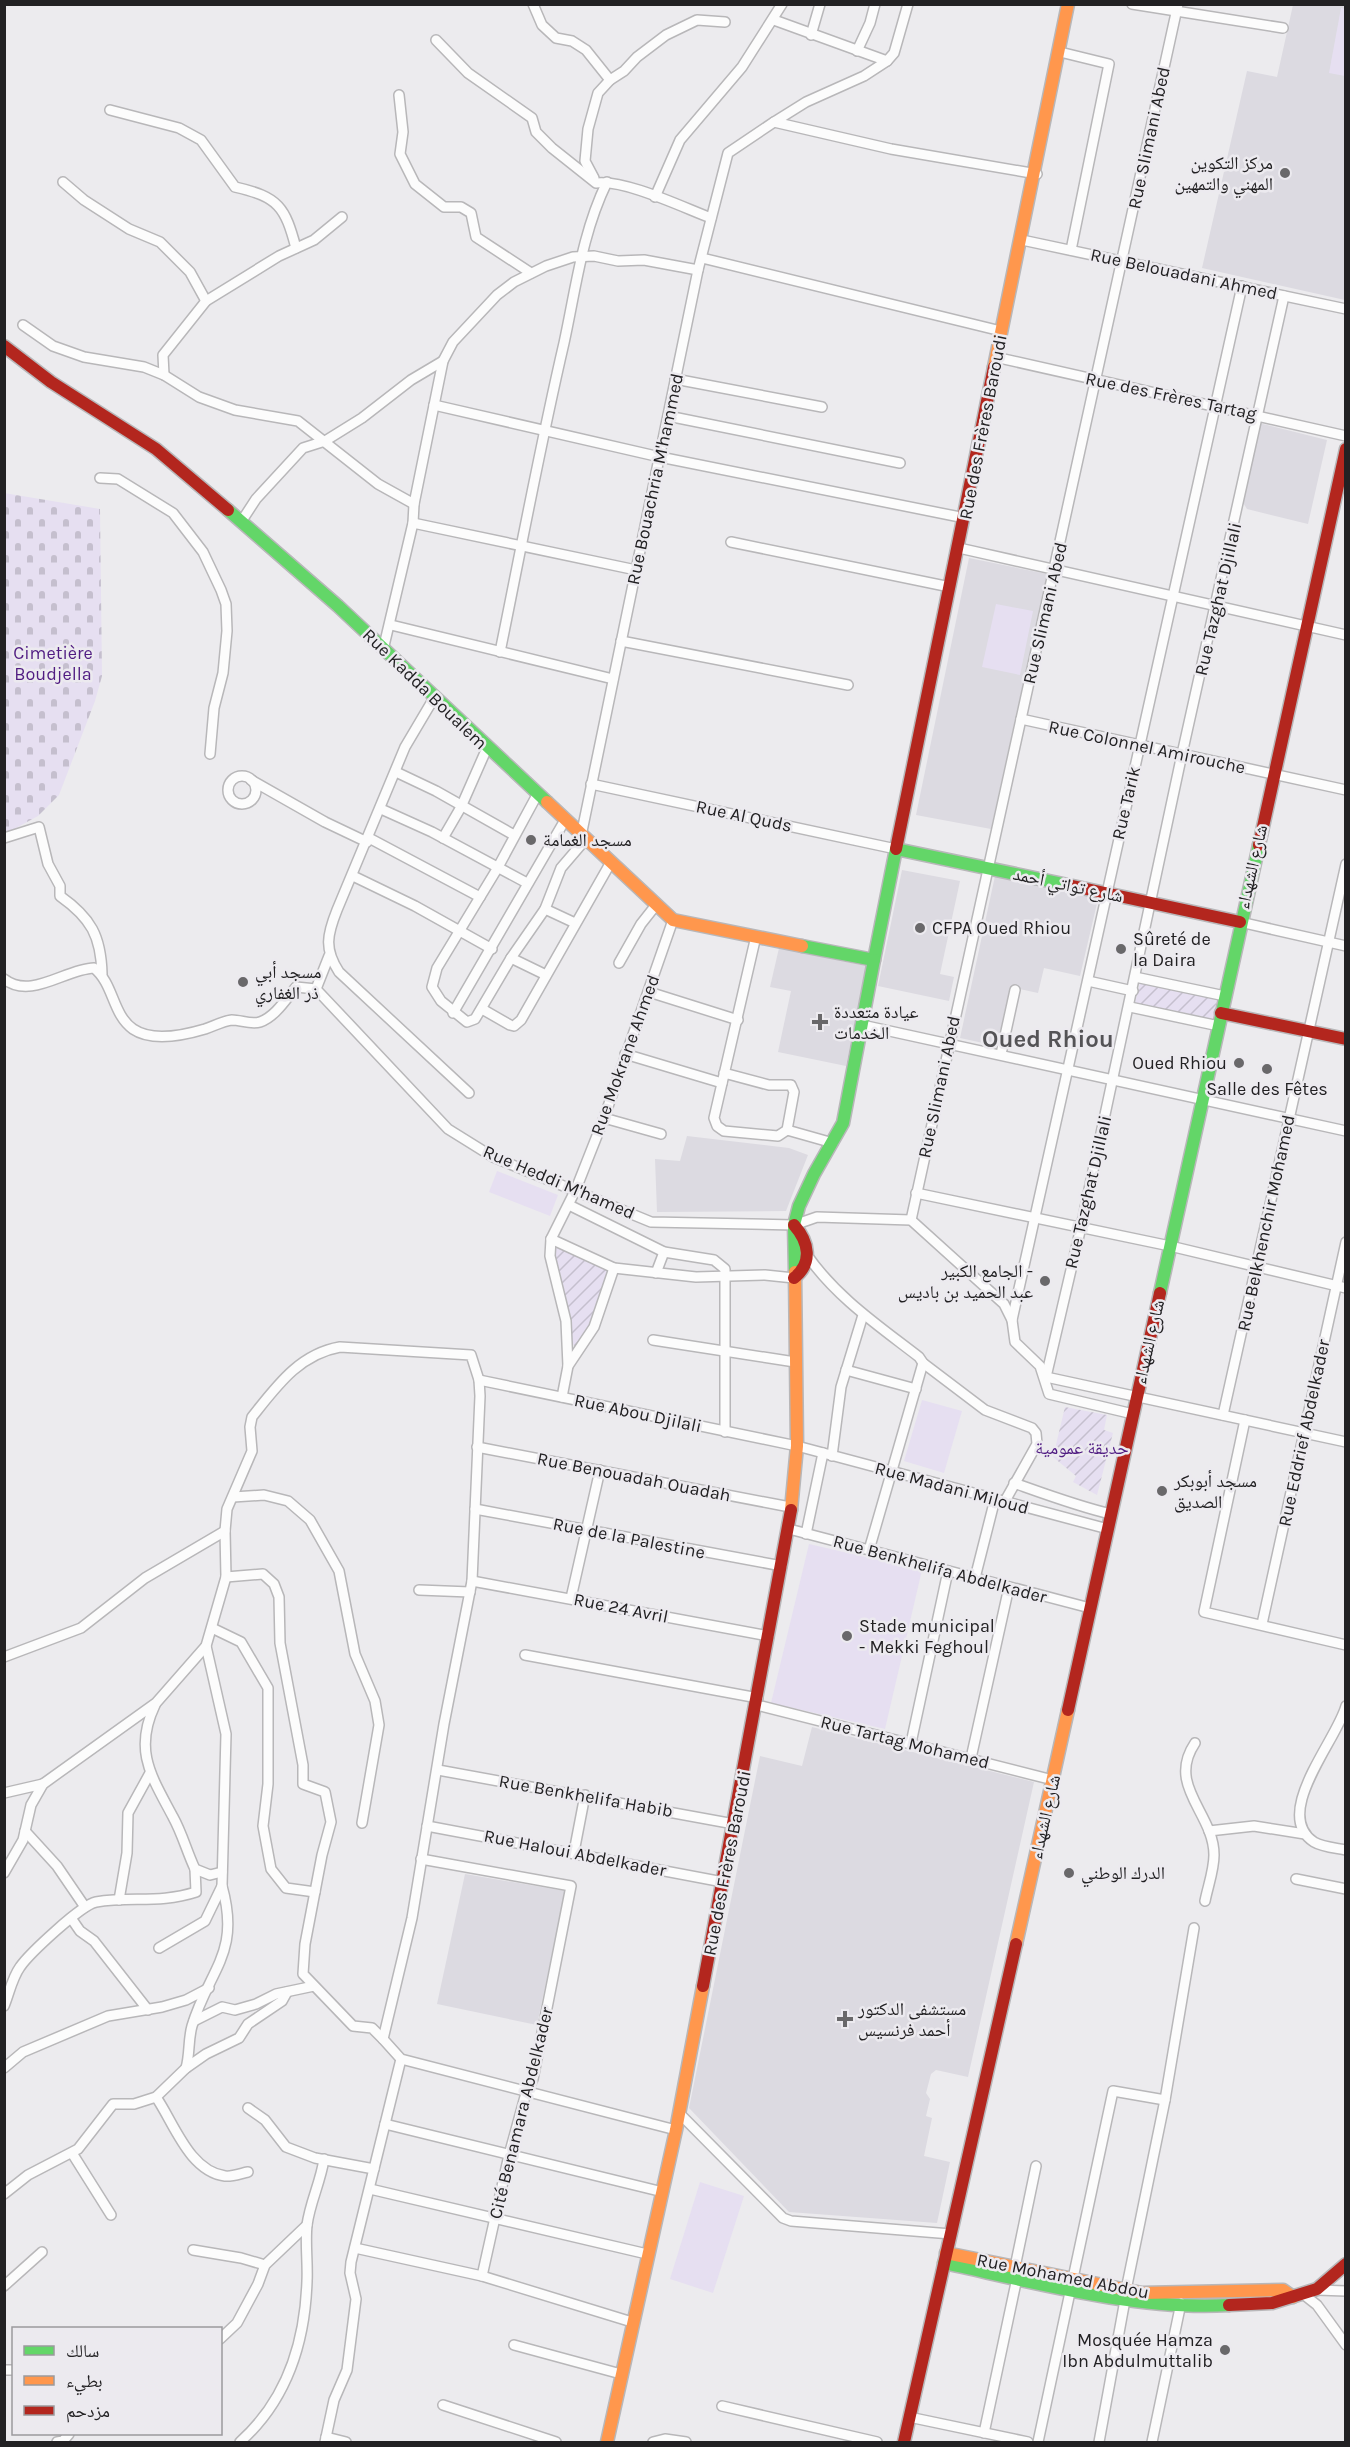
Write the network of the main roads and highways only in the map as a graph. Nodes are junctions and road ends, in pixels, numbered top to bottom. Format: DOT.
graph roads {
  1 [pos="1068,4"];
  2 [pos="4,346"];
  3 [pos="1346,449"];
  4 [pos="896,849"];
  5 [pos="1240,922"];
  6 [pos="874,960"];
  7 [pos="1221,1013"];
  8 [pos="1346,1039"];
  9 [pos="794,1225"];
  10 [pos="794,1278"];
  11 [pos="945,2258"];
  12 [pos="1346,2264"];
  13 [pos="1304,2294"];
  14 [pos="1126,2295"];
  15 [pos="607,2442"];
  16 [pos="904,2442"];
  1 -- 4 [label="main road, Rue des Frères Baroudi"];
  2 -- 6 [label="main road, Rue Kadda Boualem"];
  3 -- 5 [label="main road, شارع الشهداء"];
  4 -- 5 [label="main road, شارع تواتي أحمد"];
  4 -- 6 [label="main road, Rue des Frères Baroudi"];
  5 -- 7 [label="main road, شارع الشهداء"];
  6 -- 9 [label="main road"];
  7 -- 8 [label="main road"];
  7 -- 11 [label="main road, شارع الشهداء"];
  9 -- 10 [label="main road, Rue des Frères Baroudi"];
  9 -- 10 [label="main road"];
  10 -- 15 [label="main road, Rue des Frères Baroudi"];
  11 -- 14 [label="main road, Rue Mohamed Abdou"];
  11 -- 16 [label="main road, شارع الشهداء"];
  12 -- 13 [label="main road"];
  13 -- 14 [label="main road, Rue Mohamed Abdou"];
  13 -- 14 [label="main road, Rue Mohamed Abdou"];
}
